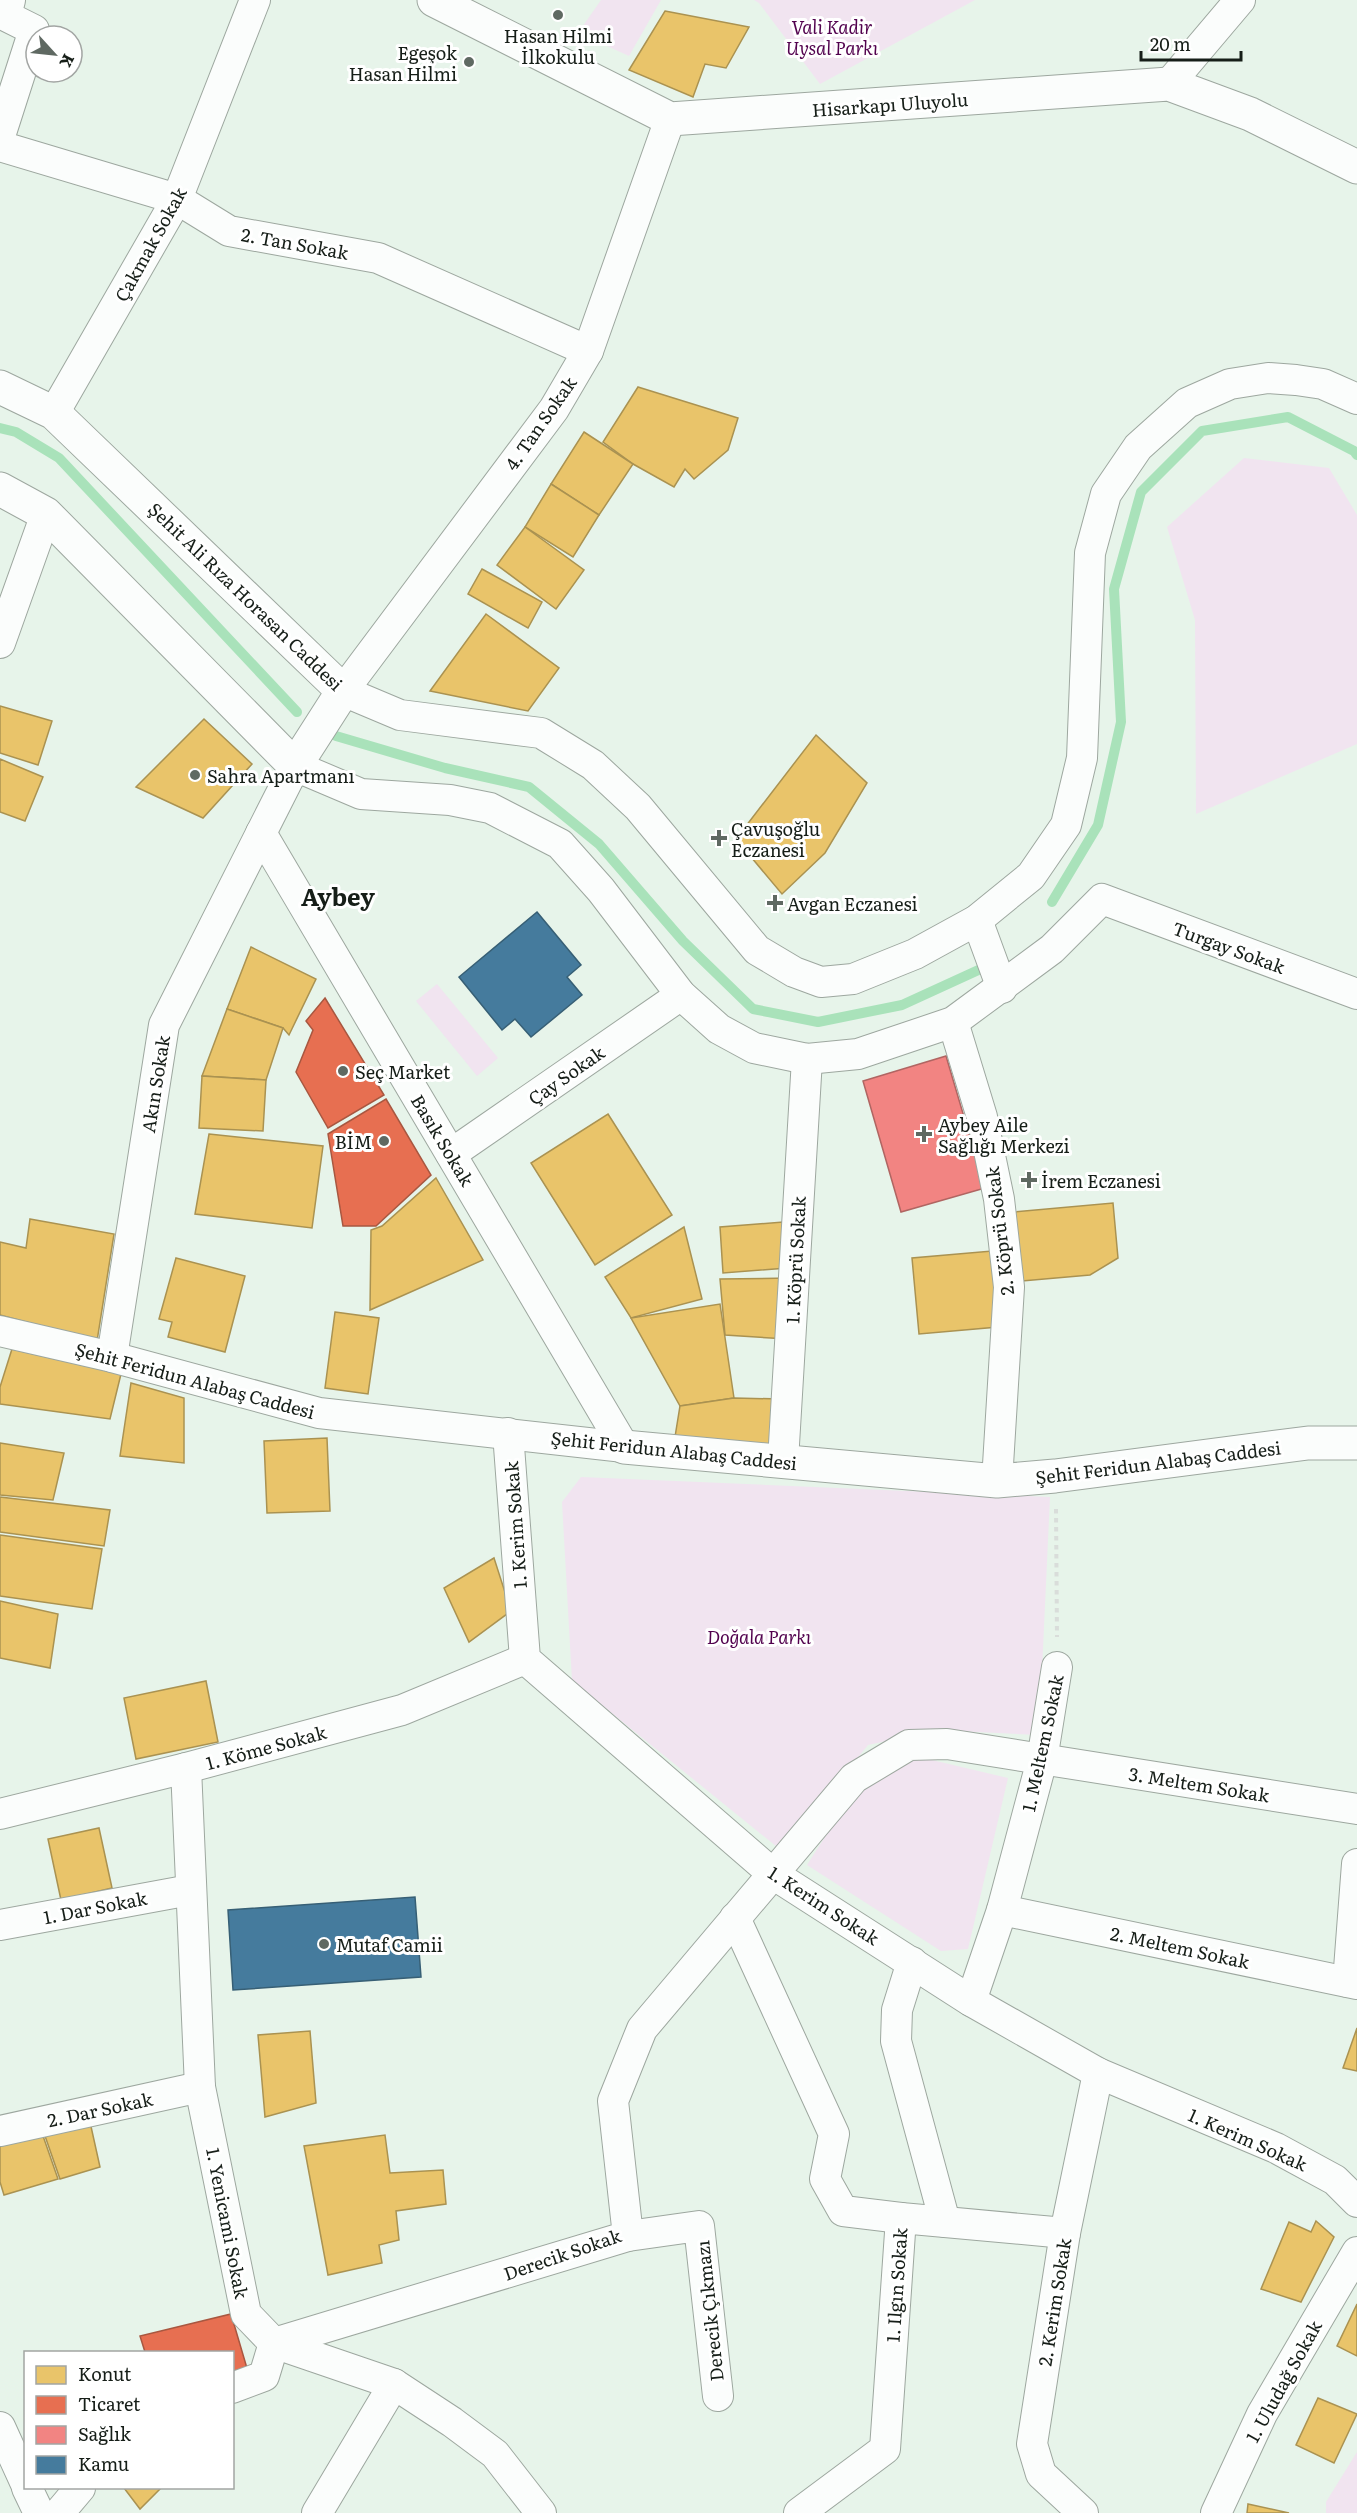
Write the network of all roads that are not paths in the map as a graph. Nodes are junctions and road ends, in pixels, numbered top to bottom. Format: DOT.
graph roads {
  1 [pos="10,0"];
  2 [pos="255,0"];
  3 [pos="434,0"];
  4 [pos="1240,0"];
  5 [pos="1169,84"];
  6 [pos="670,119"];
  7 [pos="0,136"];
  8 [pos="0,146"];
  9 [pos="1357,167"];
  10 [pos="177,199"];
  11 [pos="588,351"];
  12 [pos="0,387"];
  13 [pos="1357,399"];
  14 [pos="54,413"];
  15 [pos="0,489"];
  16 [pos="46,514"];
  17 [pos="0,643"];
  18 [pos="343,691"];
  19 [pos="295,766"];
  20 [pos="261,833"];
  21 [pos="977,920"];
  22 [pos="1002,988"];
  23 [pos="1357,994"];
  24 [pos="681,995"];
  25 [pos="953,1022"];
  26 [pos="807,1059"];
  27 [pos="451,1154"];
  28 [pos="0,1331"];
  29 [pos="112,1358"];
  30 [pos="508,1434"];
  31 [pos="1357,1443"];
  32 [pos="624,1447"];
  33 [pos="783,1461"];
  34 [pos="997,1481"];
  35 [pos="525,1659"];
  36 [pos="1058,1667"];
  37 [pos="1042,1760"];
  38 [pos="186,1768"];
  39 [pos="1357,1809"];
  40 [pos="0,1814"];
  41 [pos="1357,1864"];
  42 [pos="773,1874"];
  43 [pos="190,1890"];
  44 [pos="1002,1910"];
  45 [pos="735,1918"];
  46 [pos="0,1925"];
  47 [pos="912,1962"];
  48 [pos="1352,1983"];
  49 [pos="971,2001"];
  50 [pos="1098,2073"];
  51 [pos="200,2087"];
  52 [pos="0,2131"];
  53 [pos="1357,2202"];
  54 [pos="901,2218"];
  55 [pos="945,2222"];
  56 [pos="1065,2233"];
  57 [pos="628,2236"];
  58 [pos="1357,2252"];
  59 [pos="274,2343"];
  60 [pos="394,2384"];
  61 [pos="234,2387"];
  62 [pos="718,2396"];
  63 [pos="0,2427"];
  64 [pos="24,2481"];
  65 [pos="27,2489"];
  66 [pos="78,2489"];
  67 [pos="1068,2509"];
  68 [pos="39,2513"];
  69 [pos="59,2513"];
  70 [pos="317,2513"];
  71 [pos="542,2513"];
  72 [pos="799,2513"];
  73 [pos="1216,2513"];
  1 -- 7 [label="street"];
  2 -- 10 [label="street, Çakmak Sokak"];
  3 -- 6 [label="street"];
  4 -- 5 [label="street"];
  5 -- 6 [label="street, Hisarkapı Uluyolu"];
  5 -- 9 [label="street, Hisarkapı Uluyolu"];
  6 -- 11 [label="street, 4. Tan Sokak"];
  8 -- 10 [label="street, 2. Tan Sokak"];
  10 -- 11 [label="street, 2. Tan Sokak"];
  10 -- 14 [label="street, Çakmak Sokak"];
  11 -- 18 [label="street, 4. Tan Sokak"];
  12 -- 14 [label="street, Şehit Ali Rıza Horasan Caddesi"];
  13 -- 21 [label="street, Şehit Ali Rıza Horasan Caddesi"];
  14 -- 18 [label="street, Şehit Ali Rıza Horasan Caddesi"];
  15 -- 16 [label="street"];
  16 -- 17 [label="street"];
  16 -- 19 [label="street"];
  18 -- 19 [label="street"];
  18 -- 21 [label="street, Şehit Ali Rıza Horasan Caddesi"];
  19 -- 20 [label="street, Akın Sokak"];
  19 -- 24 [label="street"];
  20 -- 27 [label="street, Basık Sokak"];
  20 -- 29 [label="street, Akın Sokak"];
  21 -- 22 [label="street"];
  22 -- 23 [label="street, Turgay Sokak"];
  22 -- 25 [label="street"];
  24 -- 26 [label="street"];
  24 -- 27 [label="street, Çay Sokak"];
  25 -- 26 [label="street"];
  25 -- 34 [label="street, 2. Köprü Sokak"];
  26 -- 33 [label="street, 1. Köprü Sokak"];
  27 -- 32 [label="street, Basık Sokak"];
  28 -- 29 [label="street, Şehit Feridun Alabaş Caddesi"];
  29 -- 30 [label="street, Şehit Feridun Alabaş Caddesi"];
  30 -- 32 [label="street, Şehit Feridun Alabaş Caddesi"];
  30 -- 35 [label="street, 1. Kerim Sokak"];
  31 -- 34 [label="street, Şehit Feridun Alabaş Caddesi"];
  32 -- 33 [label="street, Şehit Feridun Alabaş Caddesi"];
  33 -- 34 [label="street, Şehit Feridun Alabaş Caddesi"];
  35 -- 38 [label="street, 1. Köme Sokak"];
  35 -- 42 [label="street, 1. Kerim Sokak"];
  36 -- 37 [label="street, 1. Meltem Sokak"];
  37 -- 39 [label="street, 3. Meltem Sokak"];
  37 -- 42 [label="street, 3. Meltem Sokak"];
  37 -- 44 [label="street, 1. Meltem Sokak"];
  38 -- 40 [label="street, 1. Köme Sokak"];
  38 -- 43 [label="street, 1. Yenicami Sokak"];
  41 -- 48 [label="street"];
  42 -- 45 [label="street, Derecik Sokak"];
  42 -- 47 [label="street, 1. Kerim Sokak"];
  43 -- 46 [label="street, 1. Dar Sokak"];
  43 -- 51 [label="street, 1. Yenicami Sokak"];
  44 -- 48 [label="street, 2. Meltem Sokak"];
  44 -- 49 [label="street, 1. Meltem Sokak"];
  45 -- 54 [label="street"];
  45 -- 57 [label="street, Derecik Sokak"];
  47 -- 49 [label="street, 1. Kerim Sokak"];
  47 -- 55 [label="street"];
  49 -- 50 [label="street, 1. Kerim Sokak"];
  50 -- 53 [label="street, 1. Kerim Sokak"];
  50 -- 56 [label="street, 2. Kerim Sokak"];
  51 -- 52 [label="street, 2. Dar Sokak"];
  51 -- 59 [label="street, 1. Yenicami Sokak"];
  54 -- 55 [label="street, 1. Ilgın Sokak"];
  54 -- 72 [label="street, 1. Ilgın Sokak"];
  55 -- 56 [label="street, 1. Ilgın Sokak"];
  56 -- 67 [label="street, 2. Kerim Sokak"];
  57 -- 59 [label="street, Derecik Sokak"];
  57 -- 62 [label="street, Derecik Çıkmazı"];
  58 -- 73 [label="street, 1. Uludağ Sokak"];
  59 -- 60 [label="street, 1. Yenicami Sokak"];
  59 -- 61 [label="street"];
  60 -- 70 [label="street"];
  60 -- 71 [label="street, 1. Yenicami Sokak"];
  63 -- 64 [label="street"];
  65 -- 68 [label="street"];
  66 -- 69 [label="street"];
}
